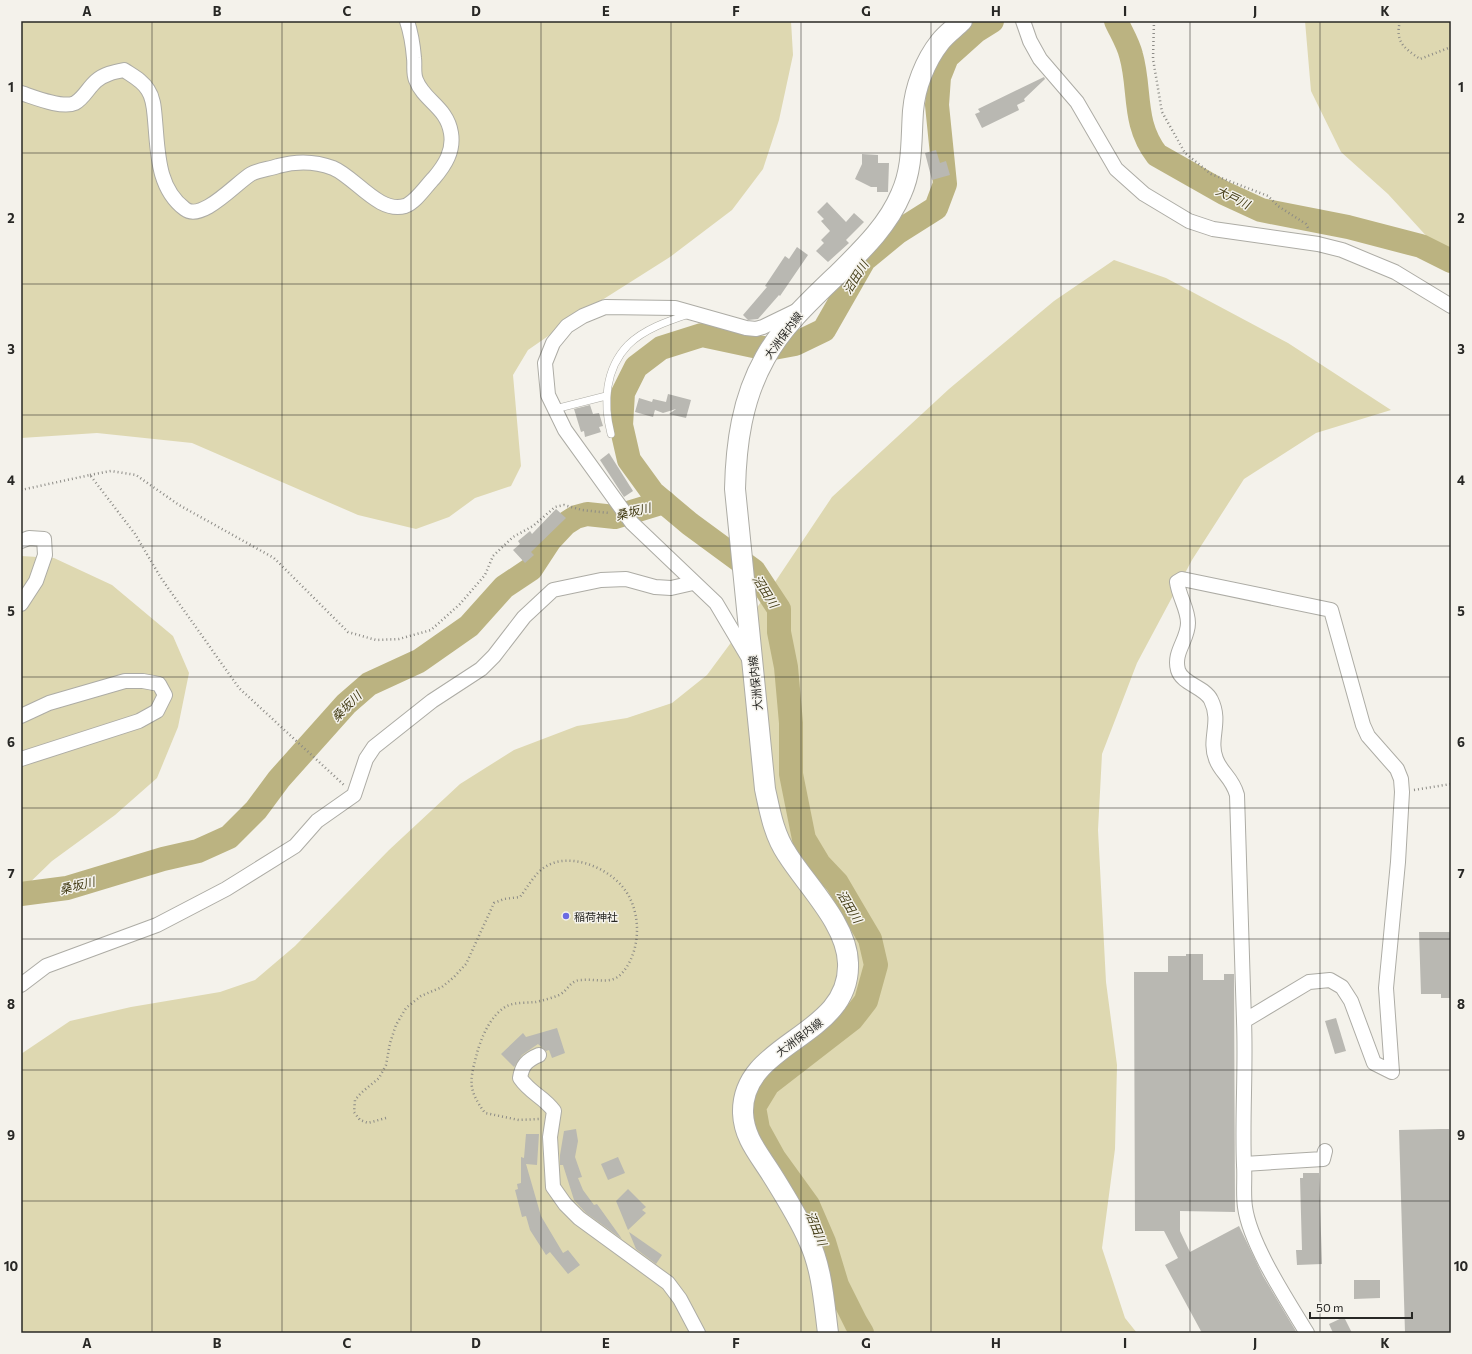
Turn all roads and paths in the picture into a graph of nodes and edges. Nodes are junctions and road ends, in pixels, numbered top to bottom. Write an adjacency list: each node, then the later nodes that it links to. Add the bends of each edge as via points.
1 (407, 21): 7 (street, via 415,59 415,78 422,91 447,118 453,146 436,176 406,206 393,208 380,202 334,168 312,162 290,162 251,174 208,208 196,212 186,210 167,188 161,175 153,102 148,89 138,78 124,70 112,72 96,81 74,104 54,103)
2 (962, 21): 10 (main road, 大洲保内線, via 941,41 926,65 916,91 910,164 898,201 887,220 865,246)
3 (1023, 21): 8 (street, via 1040,59 1077,102 1116,169 1144,194 1189,221 1213,229)
4 (1154, 21): 8 (path, via 1153,59 1162,112 1185,153 1211,174 1268,196 1278,206 1306,224)
5 (1400, 21): 6 (path, via 1397,32 1399,39 1407,51 1420,58)
6 (1451, 47)
7 (21, 93)
8 (1318, 244): 9 (street, via 1342,250 1395,272)
9 (1451, 306)
10 (805, 307): 11 (street, via 756,329); 21 (main road, 大洲保内線, via 765,358 750,392 740,426 735,490)
11 (691, 313): 12 (lane, via 645,332 628,344 610,374); 13 (street, via 675,308 605,307 567,326 553,343 546,362 548,395)
12 (606, 396): 13 (lane); 14 (lane, via 606,414)
13 (555, 409): 17 (street, via 565,430)
14 (611, 434)
15 (90, 475): 16 (path); 17 (path, via 111,471 136,475 179,505 274,558 348,632 376,640 399,639 431,630 460,604 485,576 493,556 501,548 555,507 564,505 582,510 613,513); 26 (path, via 135,534 161,578 239,688)
16 (21, 490)
17 (624, 511): 19 (street, via 632,523)
18 (21, 541): 20 (street, via 29,538 44,539 45,555 36,581)
19 (693, 583): 21 (street, via 716,603); 26 (street, via 671,588 655,587 626,579 600,580 553,590 524,617 481,669 432,701 374,747 366,759)
20 (21, 604)
21 (753, 666): 35 (main road, 大洲保内線, via 765,789 777,836 841,933 847,949 847,980 841,997 822,1020 760,1067 745,1093 743,1112 750,1142 810,1242 820,1273)
22 (21, 716): 23 (street, via 49,703 125,681 159,684 165,695 157,711 138,721)
23 (21, 759)
24 (1451, 784): 25 (path)
25 (1402, 792): 28 (street, via 1386,988 1392,1072 1374,1063 1351,1001 1342,988 1330,980 1309,982); 28 (street, via 1397,769 1368,736 1363,724 1331,610 1206,583 1182,579 1177,582 1188,623 1176,661 1178,672 1210,698 1217,724 1214,736 1216,760 1234,784 1237,795)
26 (354, 795): 27 (street, via 317,821 295,846 226,889 157,924 46,966)
27 (21, 985)
28 (1244, 1021): 33 (street)
29 (539, 1056): 31 (street, via 530,1059 522,1068 520,1078 528,1090 547,1102 554,1111)
30 (386, 1118): 31 (path, via 368,1123 360,1120 354,1112 355,1100 379,1078 386,1065 396,1025 406,1008 421,996 442,987 466,964 494,903 520,897 543,868 557,861 574,860 606,873 622,885 632,902 638,928 634,952 623,972 613,981 580,980 571,983 562,994 507,1006 497,1014 490,1022 478,1049 471,1087 475,1100 485,1113 519,1120)
31 (553, 1119): 34 (street, via 550,1137 553,1187 579,1218 668,1283 680,1299)
32 (1325, 1150): 33 (street, via 1323,1159)
33 (1244, 1164): 36 (street, via 1245,1208 1251,1229)
34 (698, 1333)
35 (828, 1333)
36 (1307, 1333)

